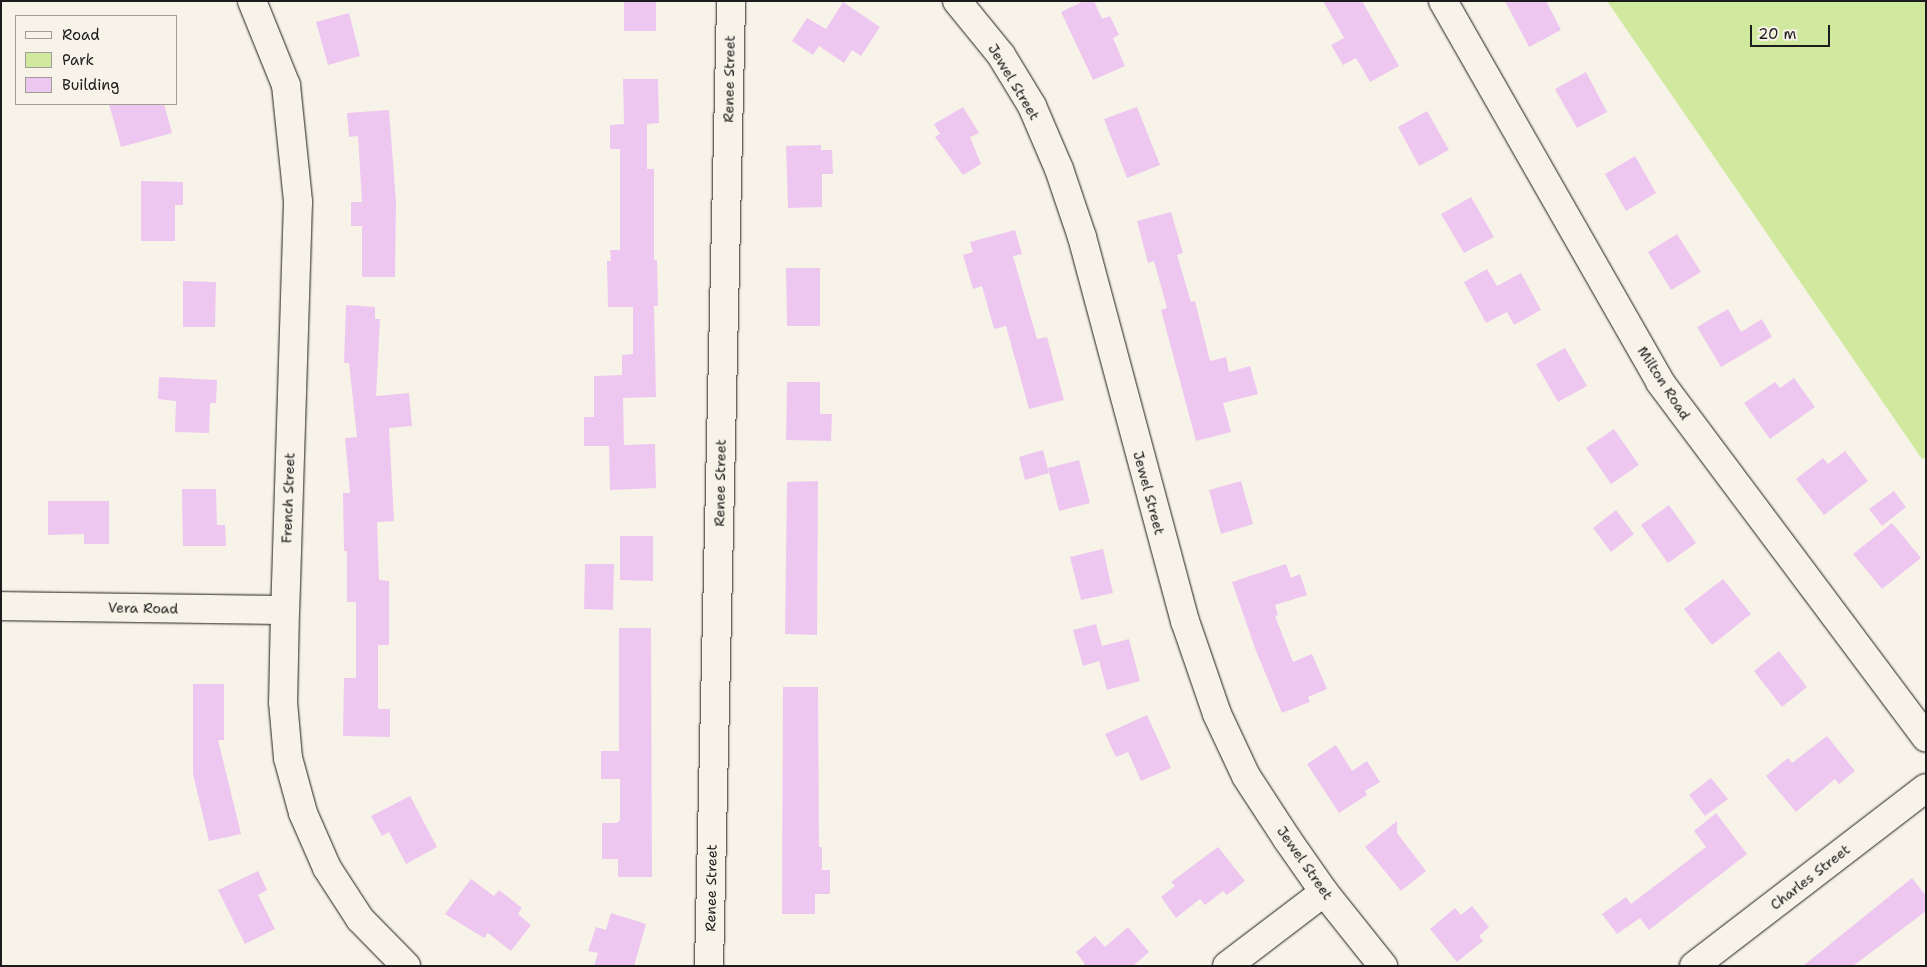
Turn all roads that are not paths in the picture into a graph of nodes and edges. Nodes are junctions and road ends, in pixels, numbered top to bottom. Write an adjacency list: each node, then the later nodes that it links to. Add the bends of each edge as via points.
1 (252, 1): 6 (street, French Street, via 286,85 298,202)
2 (730, 1): 11 (street, Renee Street)
3 (957, 1): 9 (street, Jewel Street, via 1001,55 1032,106 1059,169 1082,237 1185,621 1217,714 1246,776)
4 (1443, 1): 7 (street, Milton Road, via 1660,382)
5 (1, 606): 6 (street, Vera Road)
6 (284, 610): 10 (street, French Street, via 283,702 288,758 303,813 327,868 360,919)
7 (1926, 738)
8 (1926, 788): 14 (street, Charles Street)
9 (1324, 892): 12 (street); 13 (street, Jewel Street)
10 (406, 966)
11 (709, 966)
12 (1227, 966)
13 (1383, 966)
14 (1694, 966)

